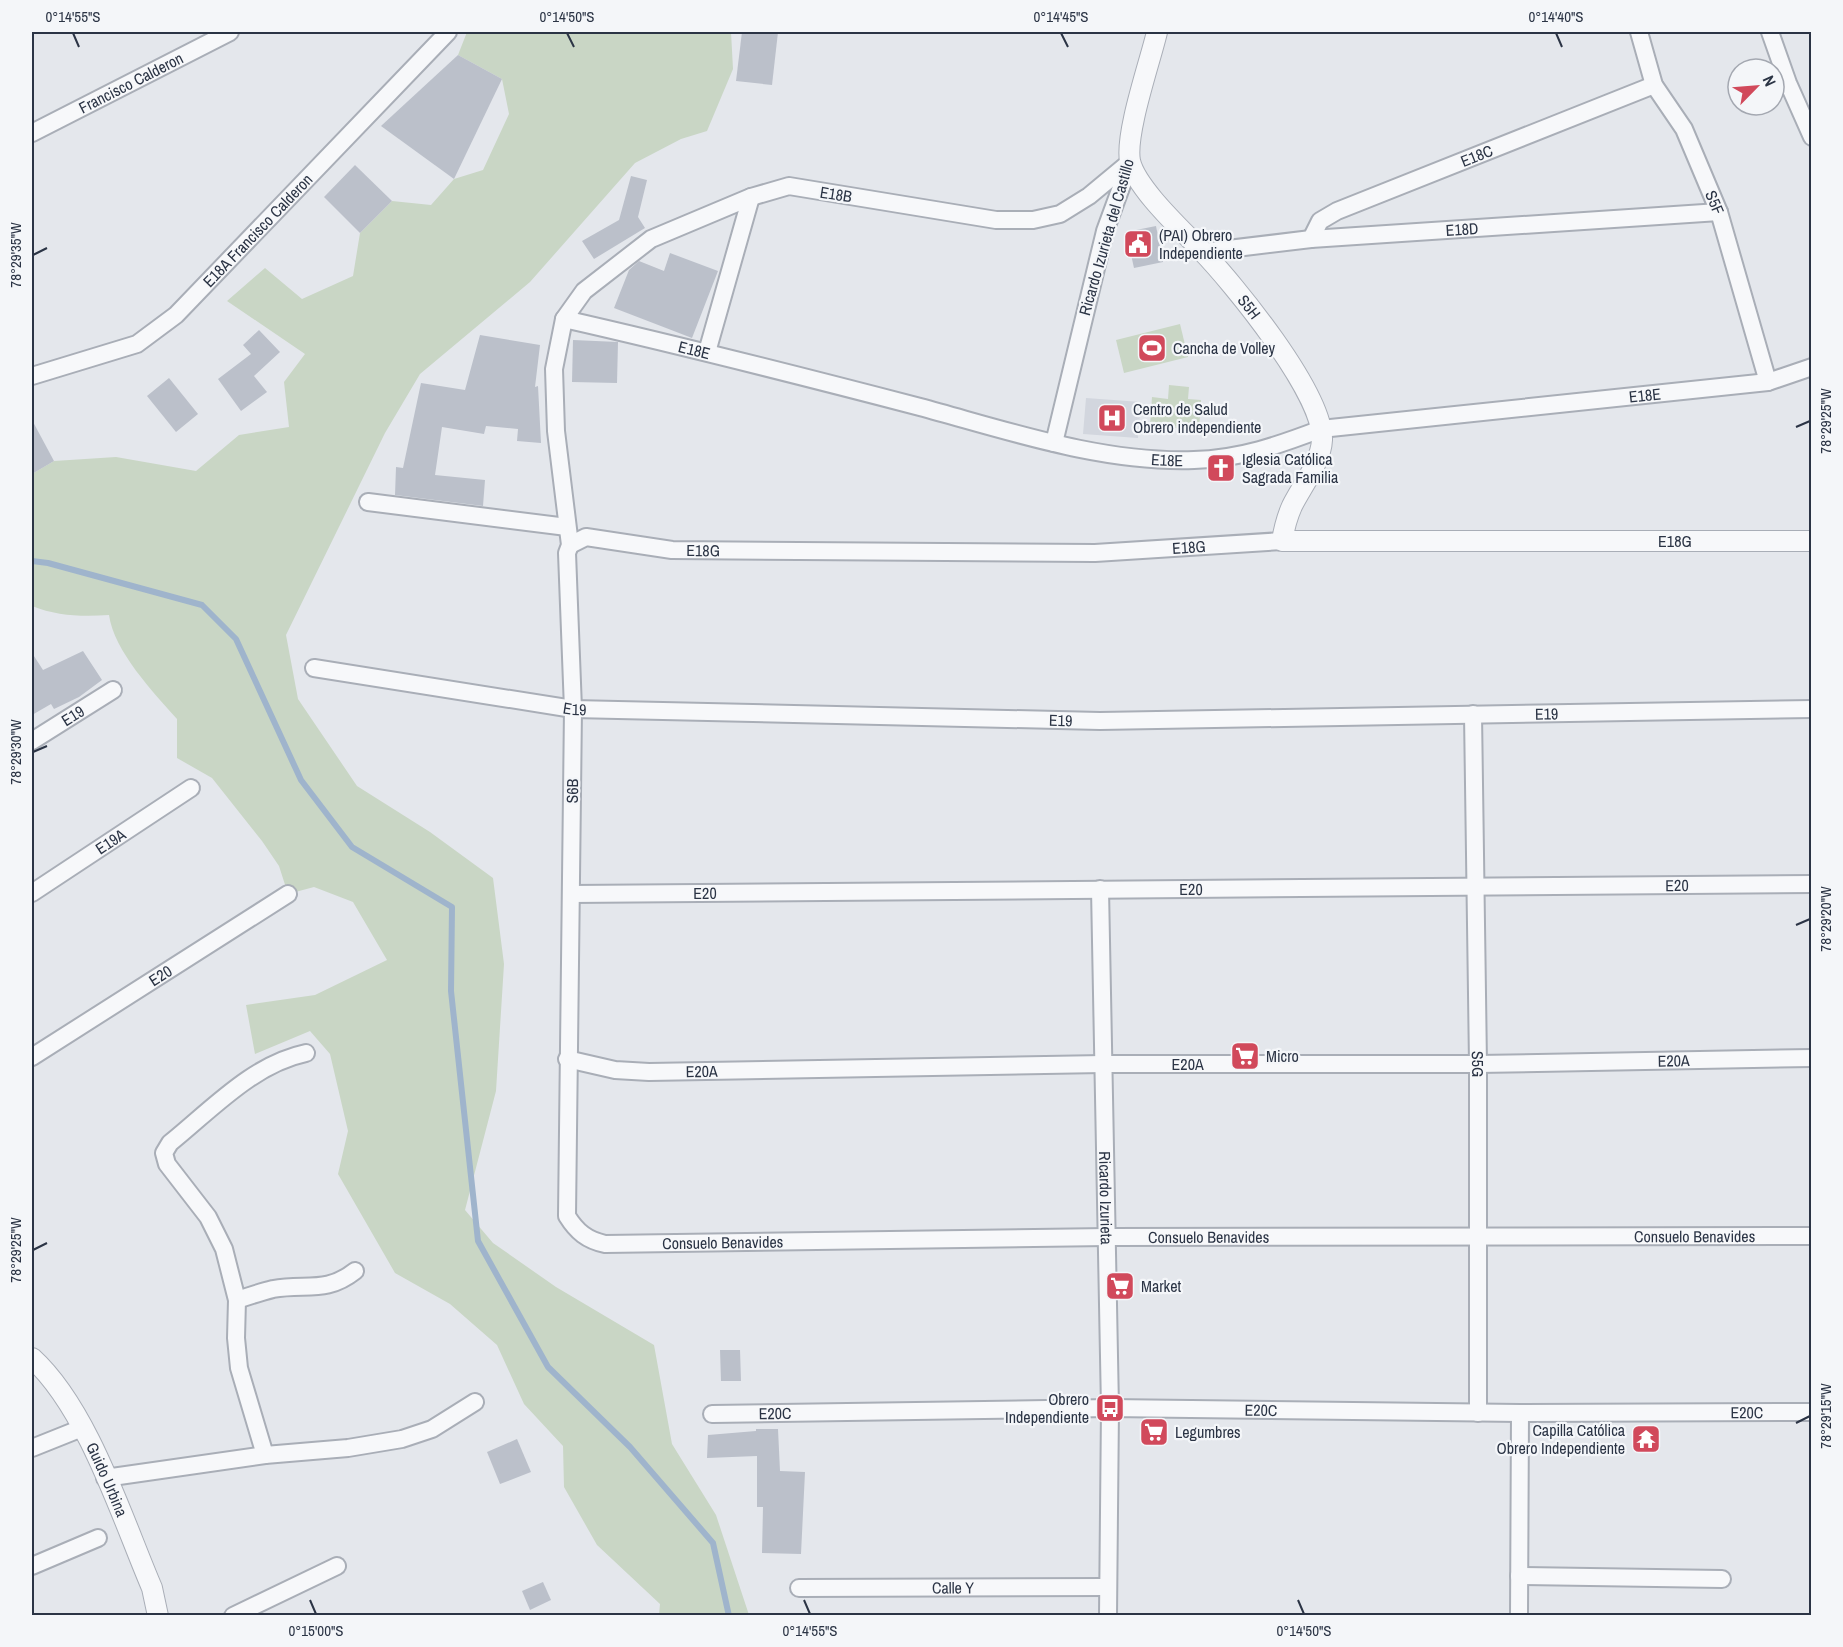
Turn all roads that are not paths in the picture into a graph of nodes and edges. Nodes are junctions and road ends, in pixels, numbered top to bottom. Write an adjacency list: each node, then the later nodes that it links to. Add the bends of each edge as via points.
1 (226, 32): 7 (street, Francisco Calderon)
2 (448, 32): 17 (street, E18A Francisco Calderon, via 176,315 137,344)
3 (1157, 32): 9 (street, Ricardo Izurieta del Castillo, via 1134,124)
4 (1639, 32): 6 (street, S5F)
5 (1770, 32): 8 (street)
6 (1654, 85): 11 (street, S5F, via 1684,129); 12 (street, E18C, via 1336,211 1320,221)
7 (32, 133)
8 (1812, 137)
9 (1130, 162): 10 (street, E18B, via 1060,214 1033,220 996,220 789,186); 13 (street, S5H, via 1162,210); 20 (street, Ricardo Izurieta del Castillo, via 1105,231)
10 (751, 197): 14 (street, E18B, via 651,239 584,291); 15 (street)
11 (1719, 212): 12 (street, E18D); 18 (street, S5F)
12 (1311, 239): 13 (street, E18D)
13 (1203, 252): 19 (street, S5H, via 1270,336 1302,385)
14 (564, 319): 15 (street, E18E); 22 (street, S6B, via 554,369 556,431)
15 (707, 352): 20 (street, E18E)
16 (1812, 367): 18 (street, E18E)
17 (32, 376)
18 (1768, 382): 19 (street, E18E)
19 (1321, 429): 20 (street, E18E, via 1247,454 1195,460 1147,460); 23 (street, S5H, via 1320,452 1291,508)
20 (1054, 443)
21 (368, 502): 22 (street)
22 (567, 527): 25 (street, S6B)
23 (1282, 541): 24 (street, E18G); 25 (street, E18G, via 1095,553 672,550 586,537)
24 (1812, 541)
25 (570, 544): 28 (street, S6B, via 567,554)
26 (314, 668): 28 (street, E19)
27 (113, 690): 31 (street, E19)
28 (573, 709): 30 (street, E19, via 1100,721); 38 (street, S6B)
29 (1812, 709): 30 (street, E19)
30 (1473, 714): 34 (street, S5G)
31 (32, 741)
32 (191, 788): 36 (street, E19A)
33 (1812, 884): 34 (street, E20)
34 (1473, 888): 35 (street, E20); 44 (street, S5G)
35 (1100, 889): 38 (street, E20); 43 (street, Ricardo Izurieta)
36 (32, 893)
37 (288, 894): 40 (street, E20)
38 (571, 894): 42 (street, S6B)
39 (306, 1053): 50 (street, via 258,1072 170,1143 164,1153 167,1164 208,1217 224,1249)
40 (32, 1057)
41 (1812, 1058): 44 (street, E20A)
42 (567, 1059): 43 (street, E20A, via 615,1070 649,1072); 48 (street, S6B, via 567,1216 581,1234)
43 (1103, 1064): 44 (street, E20A); 47 (street, Ricardo Izurieta)
44 (1478, 1064): 45 (street, S5G)
45 (1477, 1236): 46 (street, Consuelo Benavides); 47 (street, Consuelo Benavides); 55 (street, S5G)
46 (1812, 1236)
47 (1107, 1237): 48 (street, Consuelo Benavides); 53 (street, Ricardo Izurieta)
48 (605, 1244)
49 (356, 1271): 50 (street, via 325,1287 273,1289)
50 (237, 1300): 60 (street, via 239,1368)
51 (32, 1358): 58 (street, Guido Urbina)
52 (475, 1402): 60 (street, via 432,1429 402,1439)
53 (1110, 1408): 55 (street, E20C); 57 (street, E20C); 67 (street, Ricardo Izurieta)
54 (1812, 1412): 56 (street, E20C)
55 (1478, 1413): 56 (street, E20C)
56 (1520, 1413): 65 (street)
57 (712, 1414)
58 (82, 1428): 59 (street); 61 (street, Guido Urbina)
59 (32, 1448)
60 (265, 1455): 61 (street)
61 (105, 1478): 69 (street, Guido Urbina, via 152,1588)
62 (98, 1538): 63 (street)
63 (32, 1566)
64 (337, 1566): 70 (street)
65 (1519, 1576): 66 (street); 72 (street)
66 (1722, 1579)
67 (1107, 1587): 68 (street, Calle Y); 71 (street, Ricardo Izurieta)
68 (799, 1588)
69 (158, 1616)
70 (232, 1616)
71 (1108, 1616)
72 (1519, 1616)

